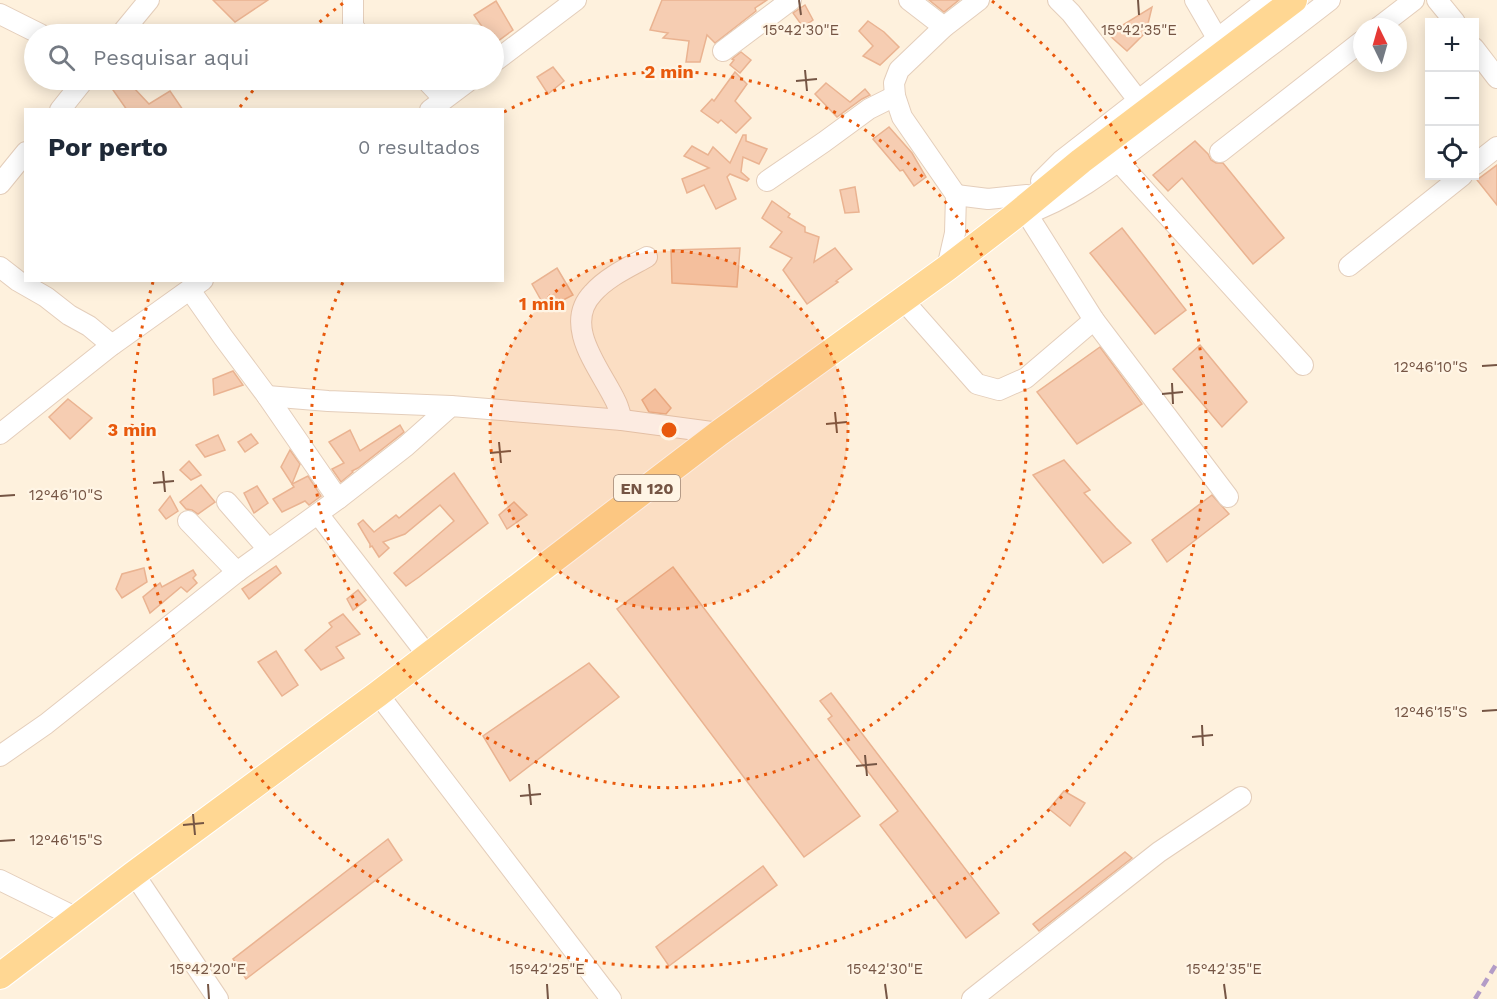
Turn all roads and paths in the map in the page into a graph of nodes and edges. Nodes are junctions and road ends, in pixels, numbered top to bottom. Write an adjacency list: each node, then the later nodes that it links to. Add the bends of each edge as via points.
1 (149, 0): 18 (street)
2 (353, 0): 19 (street)
3 (576, 0): 24 (street)
4 (791, 0): 23 (street)
5 (909, 0): 20 (street)
6 (979, 0): 20 (street)
7 (1058, 0): 31 (street)
8 (1196, 0): 21 (street)
9 (1267, 0): 21 (street)
10 (1294, 0): 43 (main road, EN 120)
11 (1330, 0): 37 (street)
12 (1414, 0): 15 (street)
13 (1437, 0): 16 (street)
14 (6, 11): 17 (street)
15 (1391, 18)
16 (1452, 18)
17 (25, 24)
18 (129, 24)
19 (353, 24)
20 (944, 27): 30 (street, via 899,70)
21 (1217, 38): 31 (street)
22 (1353, 47): 35 (street)
23 (723, 51)
24 (504, 54)
25 (1479, 55): 26 (street)
26 (1497, 78)
27 (76, 90): 33 (street)
28 (431, 90): 32 (street)
29 (456, 90): 32 (street)
30 (895, 96): 40 (street, via 869,109); 42 (street, via 902,117)
31 (1138, 100): 43 (street, via 1061,161)
32 (437, 104)
33 (62, 108)
34 (1497, 147): 38 (street)
35 (1220, 152)
36 (24, 154): 41 (street)
37 (1118, 161): 43 (street, via 1052,203); 52 (street)
38 (1479, 161)
39 (1457, 180): 45 (street)
40 (767, 181)
41 (0, 184)
42 (956, 195): 43 (street); 47 (street)
43 (1022, 209): 47 (main road, EN 120); 50 (street)
44 (646, 257): 55 (street, via 593,293 584,306 581,324 584,341)
45 (1349, 266)
46 (0, 267): 51 (street)
47 (947, 268): 49 (main road, EN 120)
48 (196, 285): 51 (street); 53 (street, via 223,337)
49 (903, 300): 50 (street, via 977,384 999,390 1026,378); 57 (main road, EN 120)
50 (1094, 320): 58 (street)
51 (112, 345): 56 (street)
52 (1303, 365)
53 (267, 396): 54 (street); 59 (street)
54 (451, 406): 55 (street); 59 (street)
55 (622, 420): 57 (street)
56 (4, 426)
57 (719, 433): 65 (main road, EN 120)
58 (1228, 498)
59 (338, 499): 61 (street)
60 (227, 502): 63 (street)
61 (318, 513): 63 (street); 65 (street)
62 (188, 521): 64 (street)
63 (268, 549): 64 (street)
64 (237, 572): 67 (street)
65 (428, 656): 66 (main road, EN 120)
66 (378, 694): 69 (main road, EN 120); 74 (street)
67 (0, 756)
68 (1241, 797): 75 (street, via 1159,852)
69 (134, 874): 71 (main road, EN 120); 73 (street)
70 (0, 880): 71 (street)
71 (77, 918): 72 (main road, EN 120)
72 (0, 976)
73 (218, 999)
74 (611, 999)
75 (972, 999)

